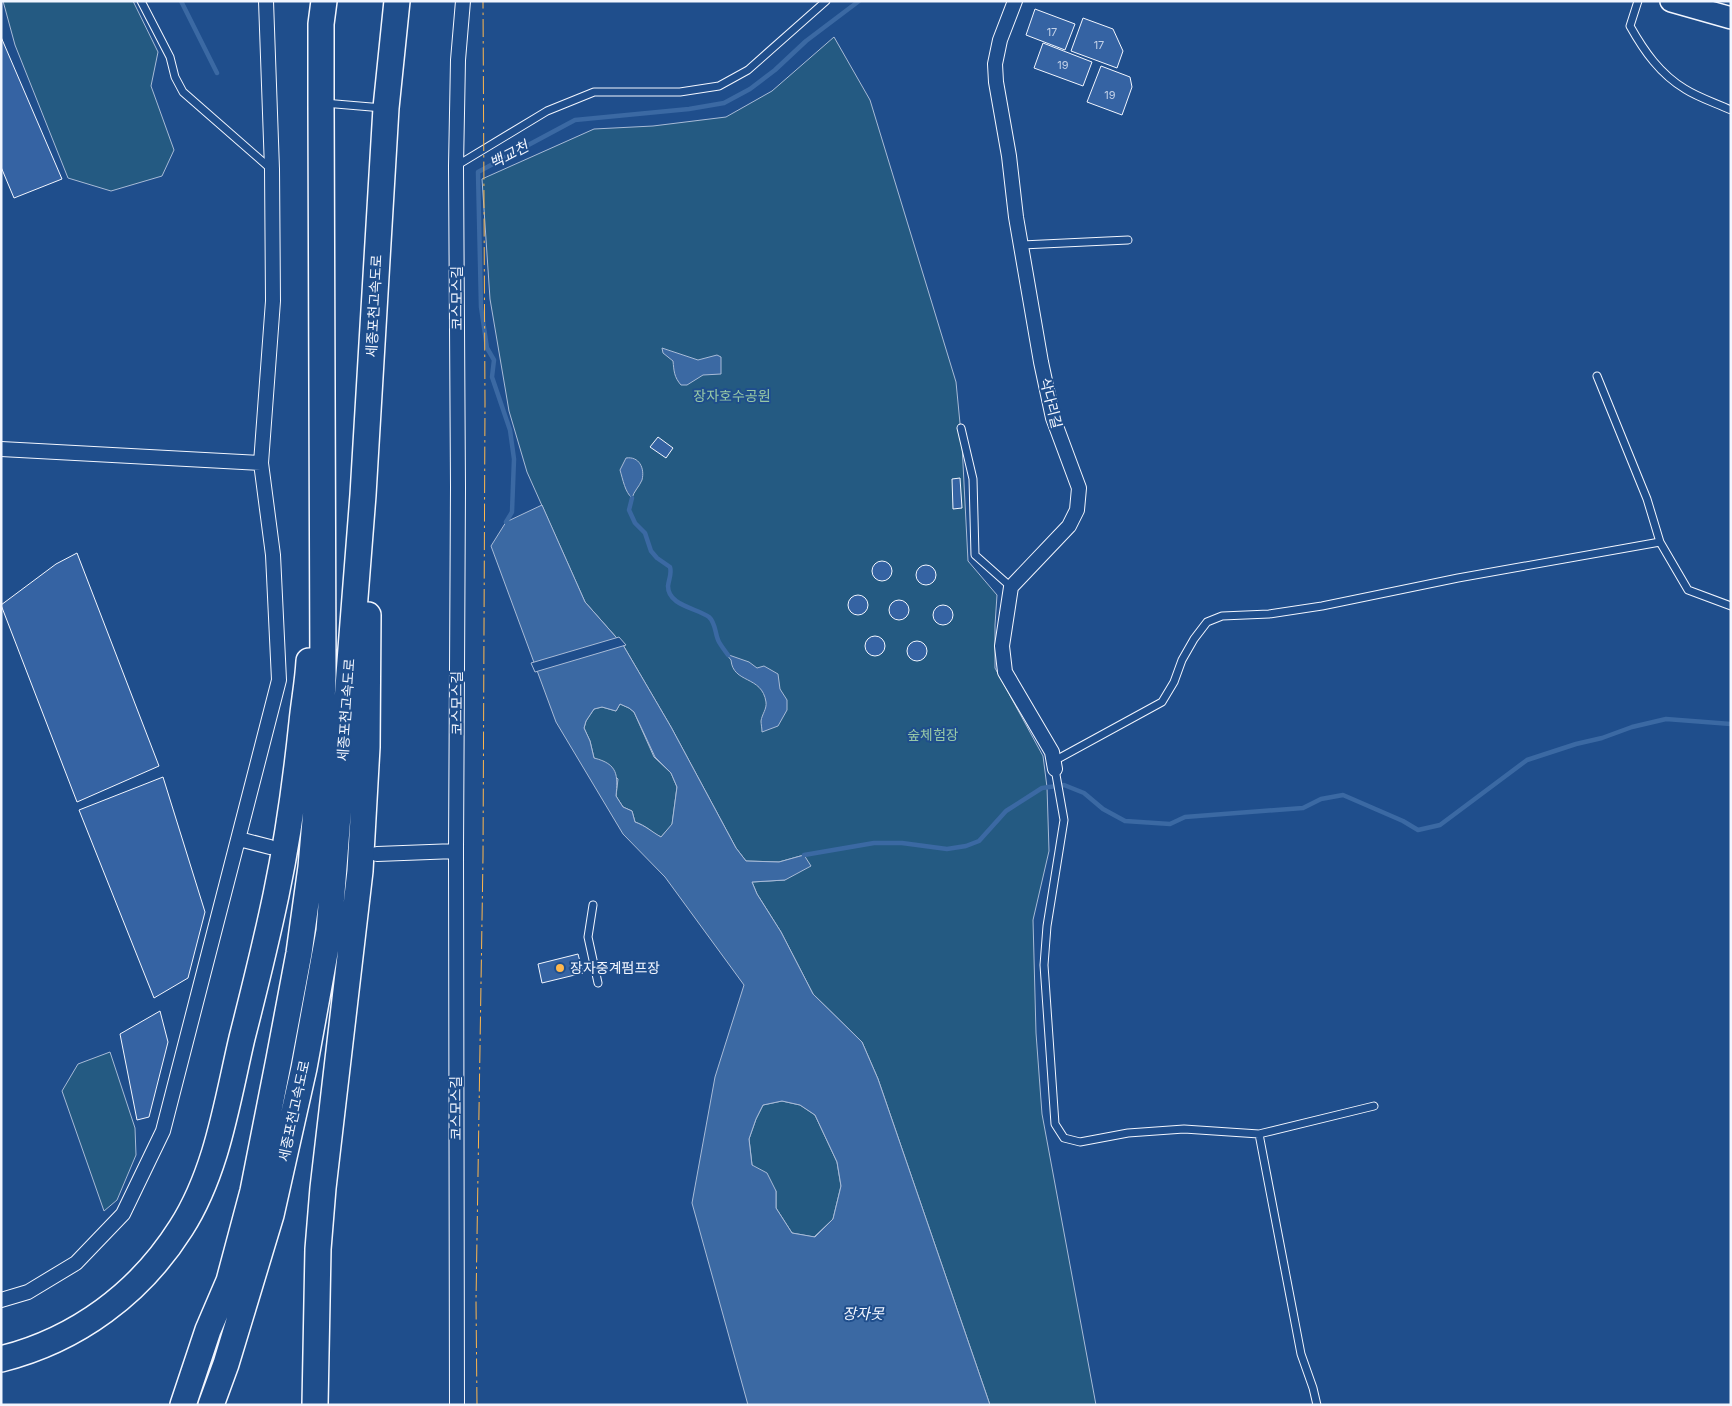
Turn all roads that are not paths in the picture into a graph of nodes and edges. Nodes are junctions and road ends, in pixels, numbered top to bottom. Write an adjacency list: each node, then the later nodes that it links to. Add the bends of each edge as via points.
1 (141, 1): 15 (lane, via 170,57 183,92)
2 (266, 1): 15 (street)
3 (324, 1): 11 (highway, 세종포천고속도로)
4 (397, 1): 12 (highway, 세종포천고속도로)
5 (463, 1): 14 (street, 코스모스길)
6 (826, 1): 14 (lane, via 748,70 719,86 680,92 594,92 547,111)
7 (1015, 1): 17 (street, 삭다리길, via 995,64)
8 (1638, 1): 13 (lane, via 1630,26 1658,68 1685,89)
9 (1671, 1): 10 (main road)
10 (1731, 18)
11 (321, 103): 12 (lane); 22 (highway, 세종포천고속도로)
12 (386, 108): 23 (highway, 세종포천고속도로)
13 (1731, 110)
14 (456, 166): 30 (street, 코스모스길)
15 (272, 169): 21 (street, via 273,301)
16 (1128, 240): 17 (lane)
17 (1022, 245): 25 (street, 삭다리길, via 1040,362 1053,418 1079,488 1078,510 1069,526)
18 (1597, 376): 24 (lane, via 1647,499)
19 (961, 428): 25 (lane, via 973,479 975,555)
20 (1, 449): 21 (street)
21 (261, 463): 28 (street, via 274,555 279,680)
22 (323, 489): 37 (highway, 세종포천고속도로, via 323,676 311,867 299,953 253,1192 229,1281); 38 (highway, via 316,538 298,765 286,840 234,1074 206,1179 197,1201 166,1250 126,1293 70,1333)
23 (362, 495): 41 (highway, 세종포천고속도로, via 329,931 304,1068 271,1215); 42 (highway, via 369,619 367,747 360,871 318,1249)
24 (1660, 542): 26 (lane, via 1688,590); 27 (lane, via 1322,606 1269,614 1222,616 1207,622 1194,639 1162,702)
25 (1011, 587): 27 (street, via 1002,646 1005,672 1052,752)
26 (1731, 606)
27 (1054, 765): 35 (lane, via 1064,820 1044,965 1056,1124 1064,1138 1080,1142 1128,1133 1184,1129)
28 (240, 839): 29 (street); 36 (street, via 163,1131 123,1214 76,1263 28,1292)
29 (270, 847)
30 (456, 851): 31 (street); 43 (street, 코스모스길)
31 (376, 854)
32 (593, 905): 33 (lane, via 588,937)
33 (598, 983)
34 (1374, 1106): 35 (lane)
35 (1260, 1134): 44 (lane, via 1301,1354)
36 (1, 1300)
37 (208, 1330): 39 (highway); 40 (highway, 세종포천고속도로)
38 (1, 1359)
39 (175, 1405)
40 (183, 1405)
41 (213, 1405)
42 (316, 1405)
43 (457, 1405)
44 (1317, 1405)

